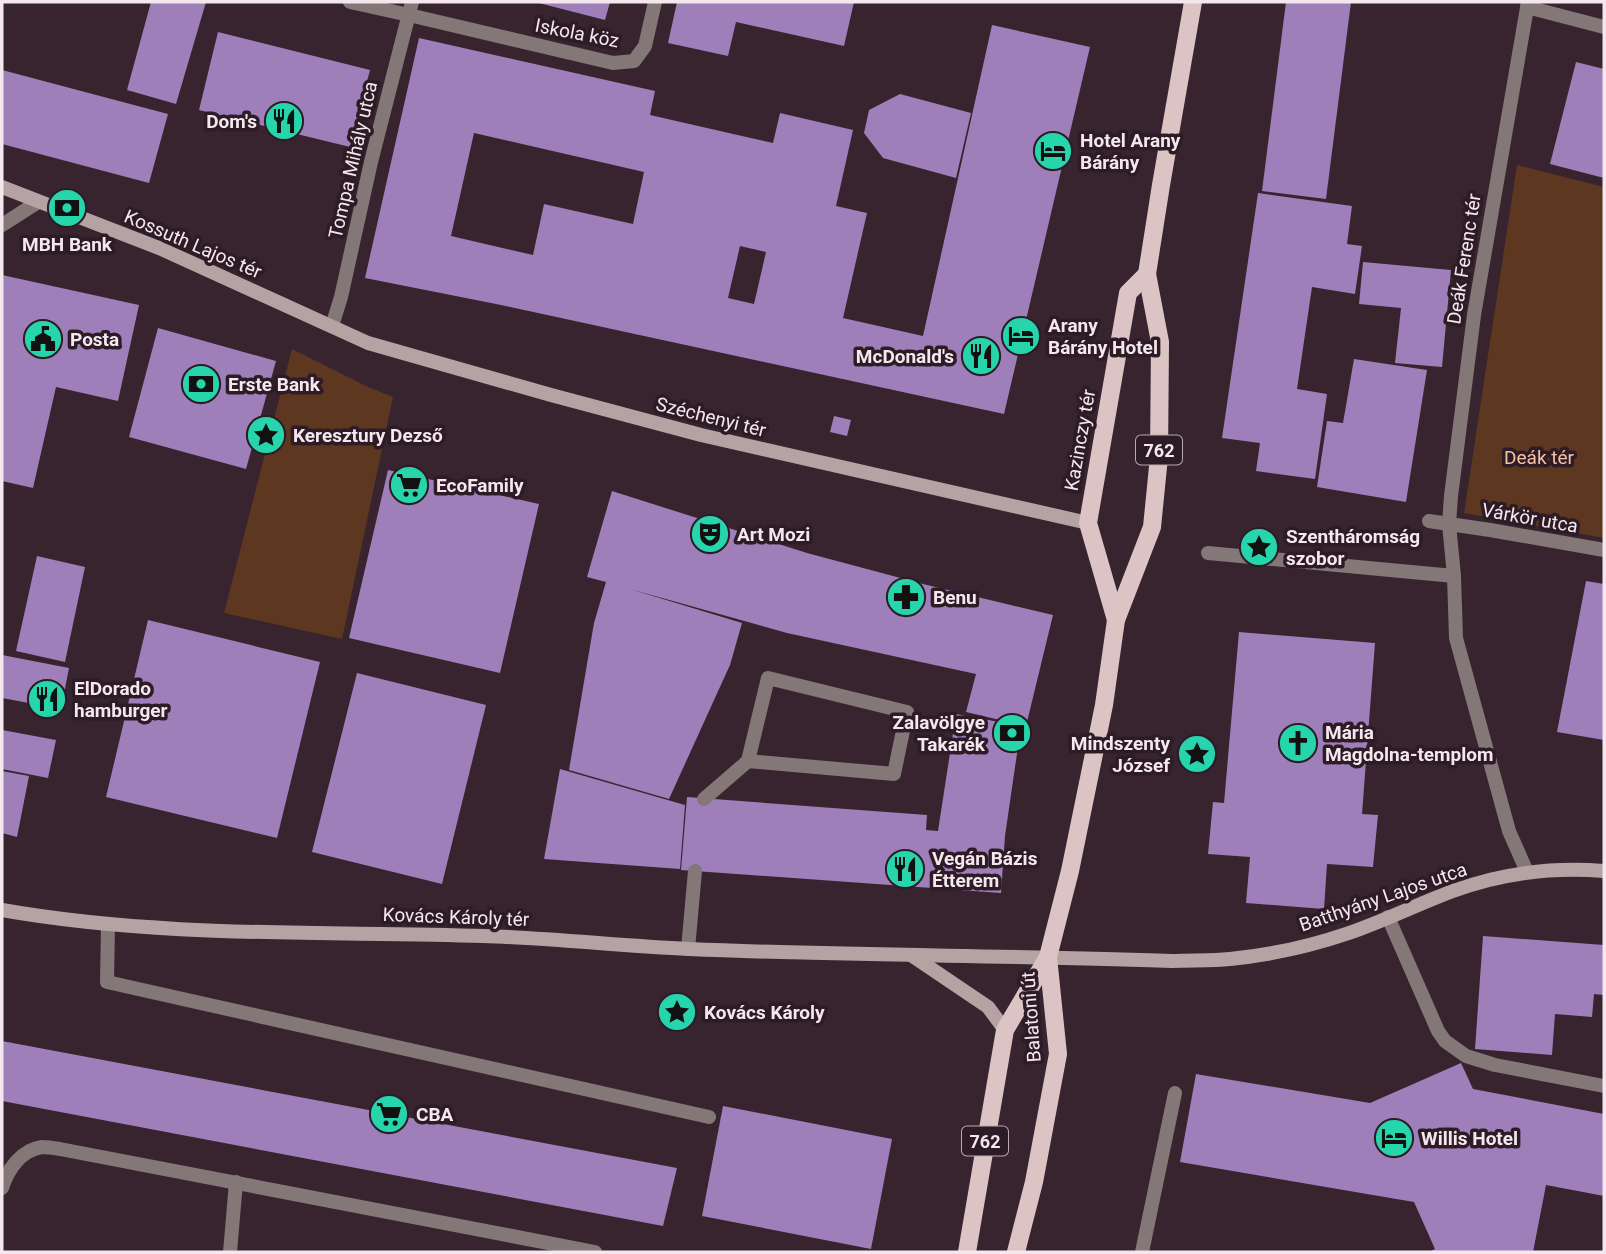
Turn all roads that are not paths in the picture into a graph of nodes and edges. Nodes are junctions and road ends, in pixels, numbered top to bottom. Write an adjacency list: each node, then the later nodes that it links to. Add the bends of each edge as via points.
1 (350, 2): 5 (street, Iskola köz)
2 (655, 2): 5 (street, Iskola köz, via 645,46 634,61 613,63)
3 (1193, 2): 10 (main road, Kazinczy tér / 762)
4 (1527, 5): 6 (street); 14 (street, Deák Ferenc tér, via 1474,315)
5 (410, 9): 11 (street, Tompa Mihály utca)
6 (1604, 27)
7 (2, 187): 8 (street, Kossuth Lajos tér)
8 (38, 202): 9 (street); 11 (street, Kossuth Lajos tér, via 159,248)
9 (2, 225)
10 (1147, 274): 13 (main road, Kazinczy tér / 762, via 1128,293); 18 (main road, Kazinczy tér / 762, via 1160,342 1159,457 1152,527)
11 (332, 326): 13 (street, Széchenyi tér, via 368,343 701,435)
12 (1429, 521): 14 (street)
13 (1088, 523): 18 (main road, Kazinczy tér)
14 (1449, 524): 15 (street, Várkör utca); 17 (street, Deák Ferenc tér)
15 (1604, 550)
16 (1208, 553): 17 (street)
17 (1454, 576): 23 (street, Deák Ferenc tér, via 1456,638 1509,831)
18 (1116, 620): 29 (main road, Kazinczy tér / 762, via 1104,705)
19 (748, 761): 19 (street, via 768,678 906,717 894,774); 20 (street)
20 (704, 799)
21 (695, 871): 27 (street)
22 (1604, 871): 23 (street, Batthyány Lajos utca)
23 (1527, 872): 25 (street, Batthyány Lajos utca, via 1454,891)
24 (2, 910): 26 (street, Kovács Károly tér)
25 (1388, 917): 29 (street, Batthyány Lajos utca, via 1306,945 1230,959); 31 (street, via 1438,1031 1453,1048 1495,1065)
26 (108, 925): 27 (street, Kovács Károly tér, via 485,936); 33 (street, via 107,982)
27 (688, 949): 28 (street, Kovács Károly tér)
28 (910, 954): 29 (street, Kovács Károly tér); 30 (street, via 988,1007)
29 (1048, 957): 30 (main road, Balatoni út / 762); 40 (main road, Balatoni út / 762, via 1058,1054)
30 (1005, 1030): 39 (main road, Balatoni út / 762)
31 (1604, 1086)
32 (1175, 1093): 41 (street)
33 (709, 1117)
34 (236, 1182): 35 (street, via 42,1147 23,1154); 36 (street); 37 (street)
35 (2, 1188)
36 (564, 1250): 38 (street)
37 (230, 1252)
38 (595, 1252)
39 (967, 1252)
40 (1016, 1252)
41 (1142, 1252)

